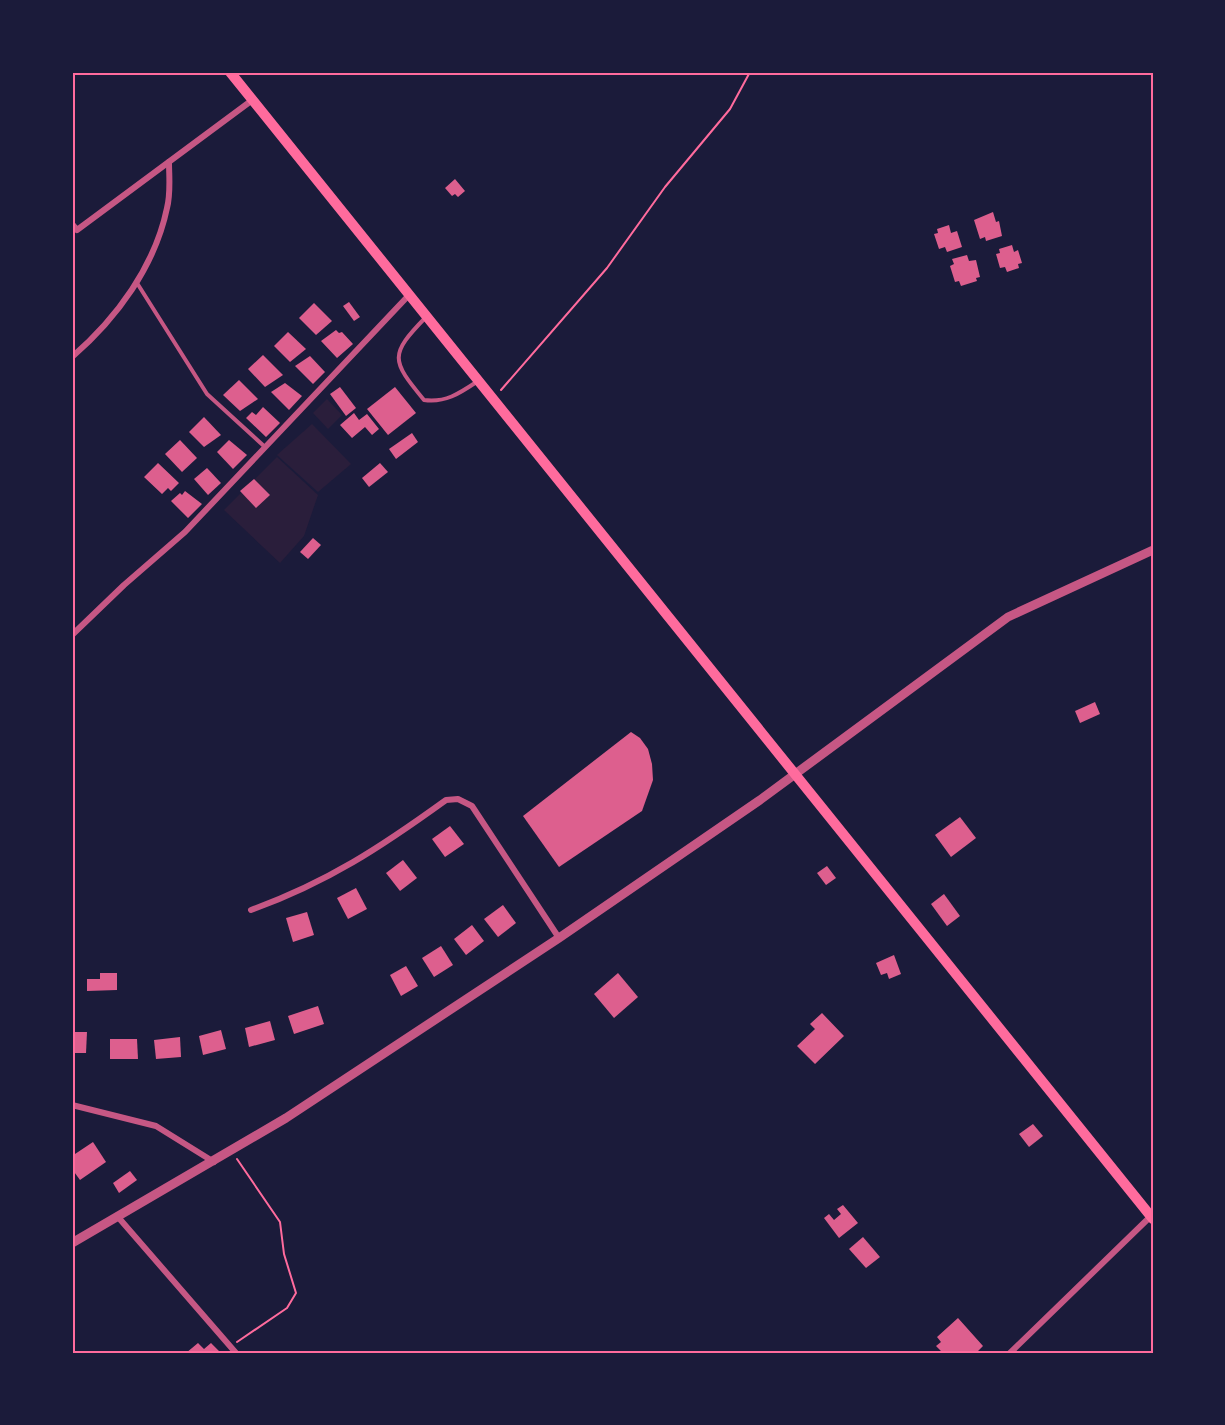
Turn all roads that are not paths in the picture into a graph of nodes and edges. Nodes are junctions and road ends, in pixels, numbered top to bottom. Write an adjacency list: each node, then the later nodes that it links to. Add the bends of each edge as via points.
1 (230, 72): 2 (main road)
2 (251, 101): 3 (street); 6 (main road)
3 (169, 162): 4 (street, via 77,230); 5 (street, via 168,207 150,260)
4 (72, 224)
5 (137, 283): 8 (street); 10 (lane, via 207,394)
6 (409, 295): 7 (main road); 10 (street)
7 (427, 317): 9 (main road); 9 (lane, via 405,339 399,359 402,373 424,400 453,397)
8 (72, 357)
9 (478, 381): 13 (main road)
10 (265, 447): 12 (street, via 185,532)
11 (1153, 550): 13 (street, via 1008,617)
12 (72, 635)
13 (796, 774): 15 (street); 19 (main road)
14 (251, 910): 15 (street, via 336,874 452,799 472,806)
15 (560, 938): 17 (street)
16 (72, 1105): 17 (street, via 156,1126)
17 (214, 1162): 18 (street)
18 (118, 1217): 20 (street); 21 (street)
19 (1152, 1217): 22 (street)
20 (72, 1243)
21 (233, 1351)
22 (1010, 1353)

